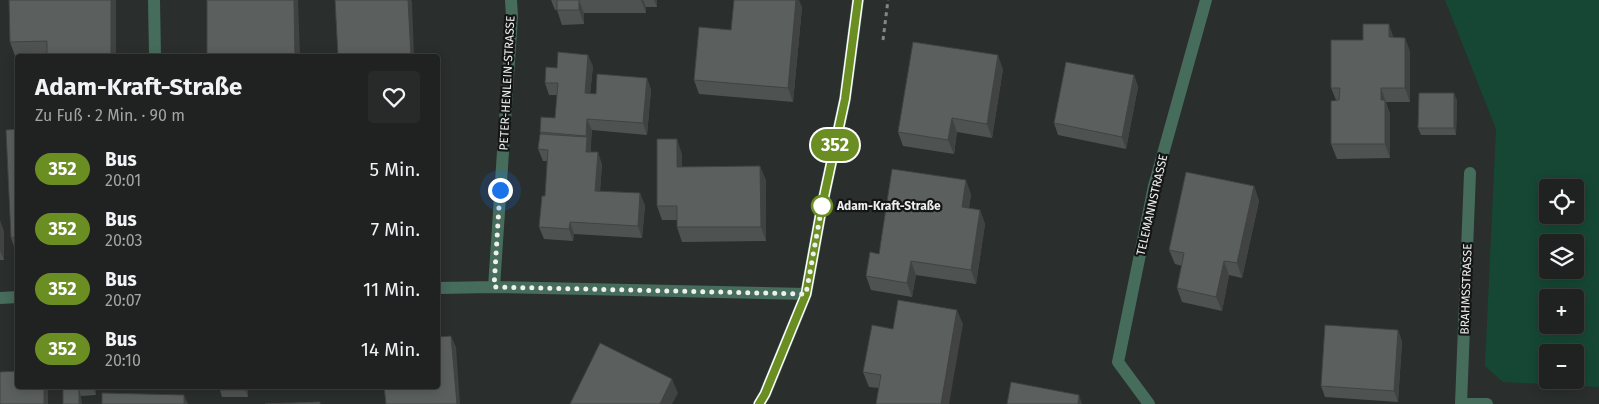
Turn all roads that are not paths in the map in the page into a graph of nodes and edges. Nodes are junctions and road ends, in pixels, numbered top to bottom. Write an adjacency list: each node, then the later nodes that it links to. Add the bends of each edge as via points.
1 (154, 0): 5 (street)
2 (511, 0): 7 (street, PETER-HENLEIN-STRASSE)
3 (858, 0): 9 (street, via 845,99)
4 (1206, 0): 13 (street, TELEMANNSTRASSE, via 1154,186 1118,362)
5 (155, 54)
6 (1470, 173): 14 (street, BRAHMSSTRASSE)
7 (494, 287): 8 (street); 9 (street)
8 (440, 288)
9 (806, 294): 12 (street)
10 (15, 297): 11 (street)
11 (0, 298)
12 (760, 404)
13 (1149, 404)
14 (1461, 404): 15 (street)
15 (1487, 404)

